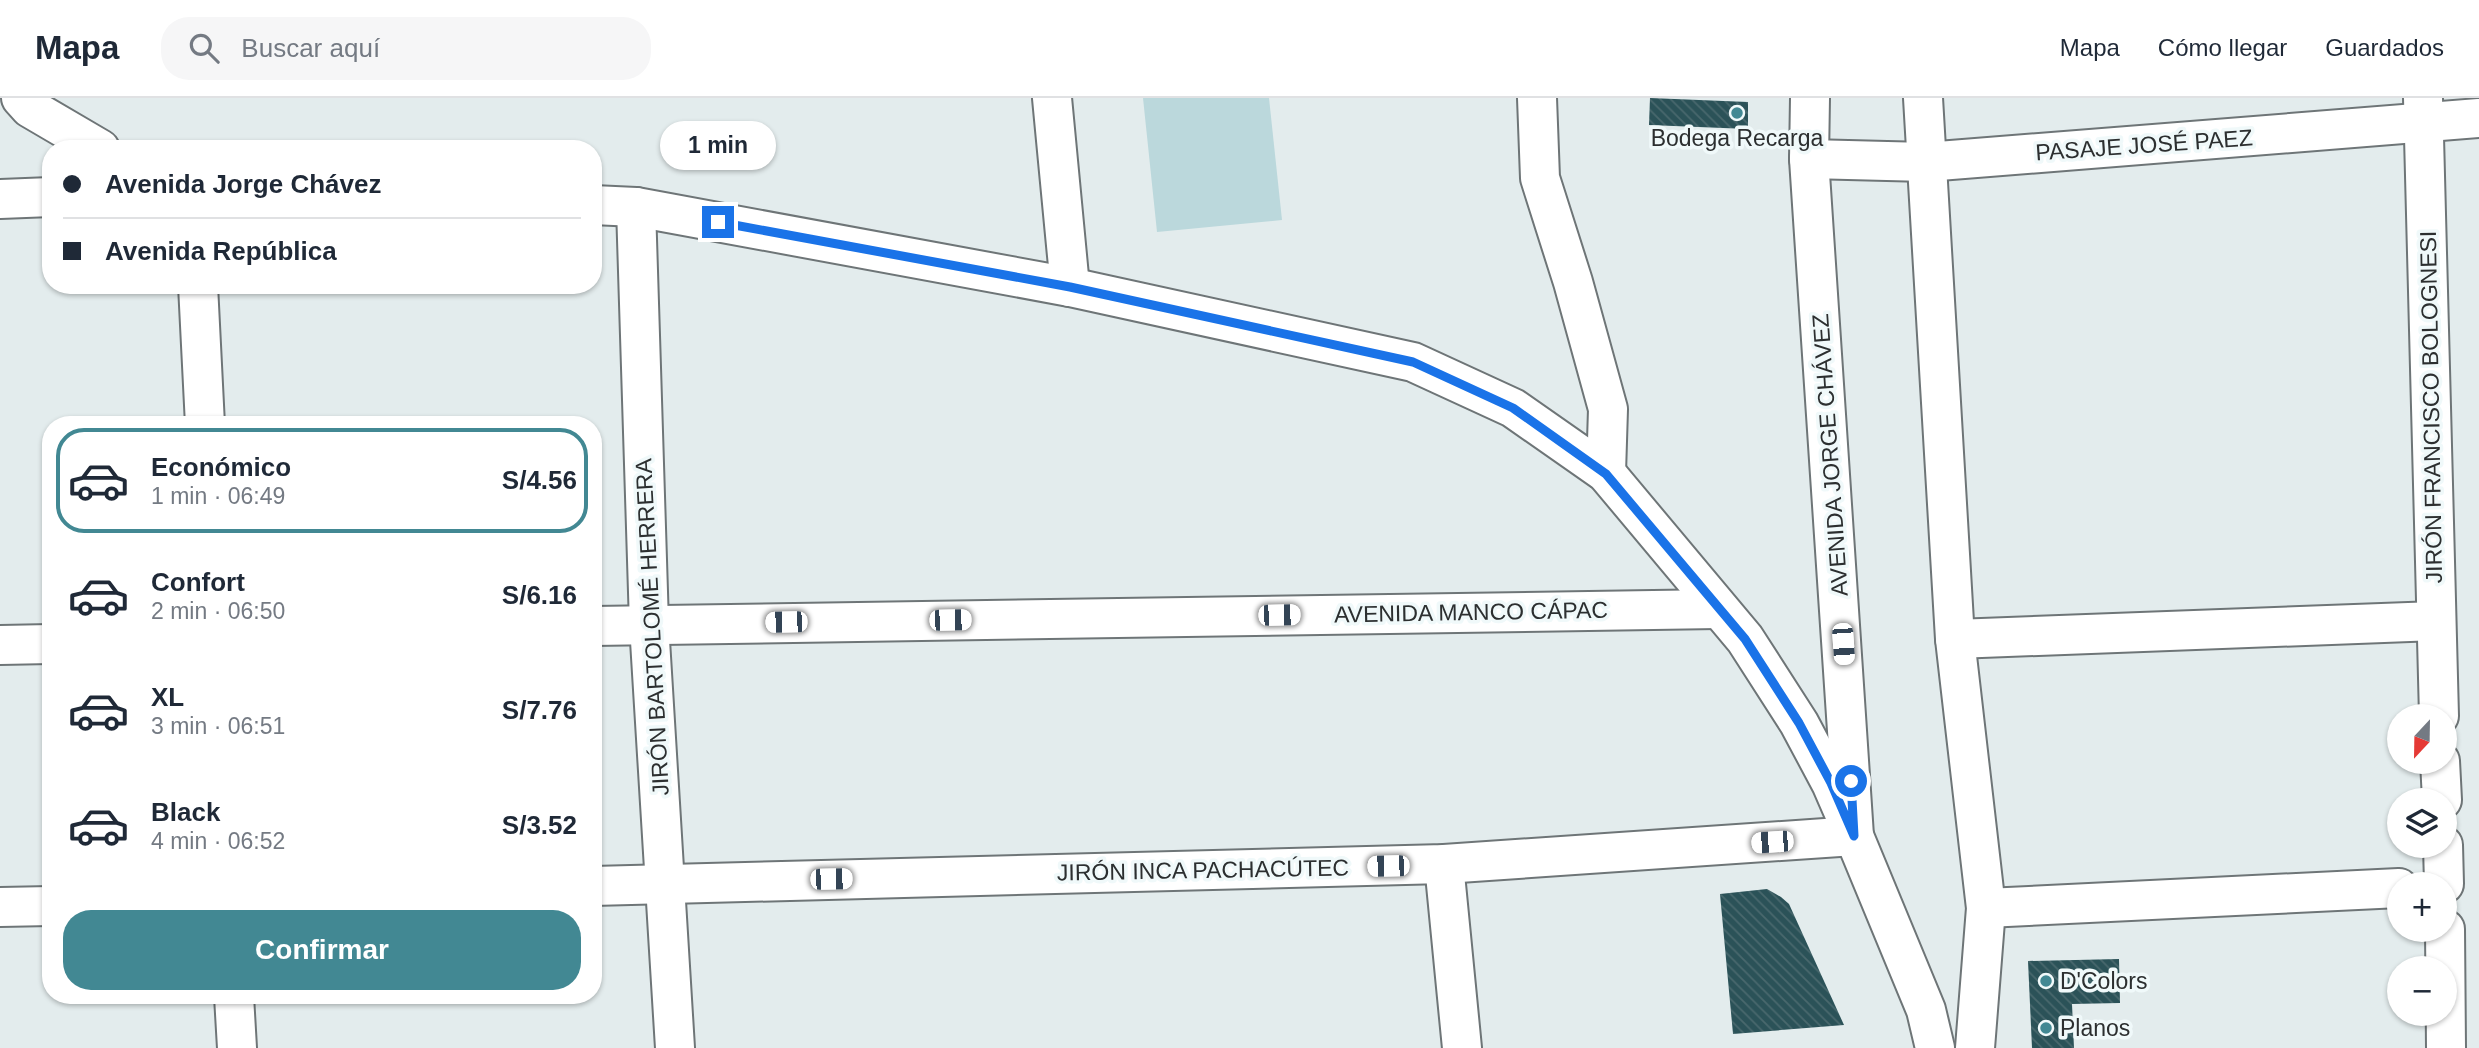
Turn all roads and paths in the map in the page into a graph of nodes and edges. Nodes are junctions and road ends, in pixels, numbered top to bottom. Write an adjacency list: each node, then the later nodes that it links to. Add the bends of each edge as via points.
1 (21, 98): 8 (street)
2 (1052, 98): 15 (street)
3 (1537, 98): 18 (street, via 1539,178 1608,409)
4 (1810, 98): 9 (street, AVENIDA JORGE CHÁVEZ)
5 (1923, 98): 10 (street)
6 (2423, 111): 7 (street, PASAJE JOSÉ PAEZ); 10 (street, PASAJE JOSÉ PAEZ); 20 (street, JIRÓN FRANCISCO BOLOGNESI)
7 (2479, 118)
8 (85, 140)
9 (1809, 159): 10 (street, PASAJE JOSÉ PAEZ); 27 (street, AVENIDA JORGE CHÁVEZ)
10 (1926, 162): 23 (street)
11 (42, 197): 12 (street)
12 (0, 199)
13 (602, 205): 14 (street)
14 (636, 207): 15 (street); 21 (street, JIRÓN BARTOLOMÉ HERRERA)
15 (1070, 287): 18 (street, via 1413,362 1513,408)
16 (198, 294): 17 (street)
17 (205, 416)
18 (1606, 474): 19 (street)
19 (1718, 609): 21 (street, AVENIDA MANCO CÁPAC); 27 (street, via 1745,639 1799,723)
20 (2436, 621): 23 (street); 26 (street, JIRÓN FRANCISCO BOLOGNESI)
21 (649, 624): 22 (street, AVENIDA MANCO CÁPAC); 29 (street, JIRÓN BARTOLOMÉ HERRERA)
22 (602, 626)
23 (1955, 639): 34 (street)
24 (42, 643): 25 (street)
25 (0, 645)
26 (2439, 704)
27 (1854, 836): 28 (street, JIRÓN INCA PACHACÚTEC); 40 (street, AVENIDA JORGE CHÁVEZ, via 1926,1010)
28 (1444, 864): 29 (street, JIRÓN INCA PACHACÚTEC); 39 (street)
29 (664, 883): 30 (street, JIRÓN INCA PACHACÚTEC); 38 (street, JIRÓN BARTOLOMÉ HERRERA)
30 (602, 886)
31 (2387, 889): 34 (street)
32 (42, 906): 33 (street)
33 (0, 907)
34 (1986, 908): 41 (street)
35 (2445, 942): 42 (street)
36 (234, 1004): 37 (street)
37 (236, 1048)
38 (675, 1048)
39 (1462, 1048)
40 (1935, 1048)
41 (1975, 1048)
42 (2446, 1048)

